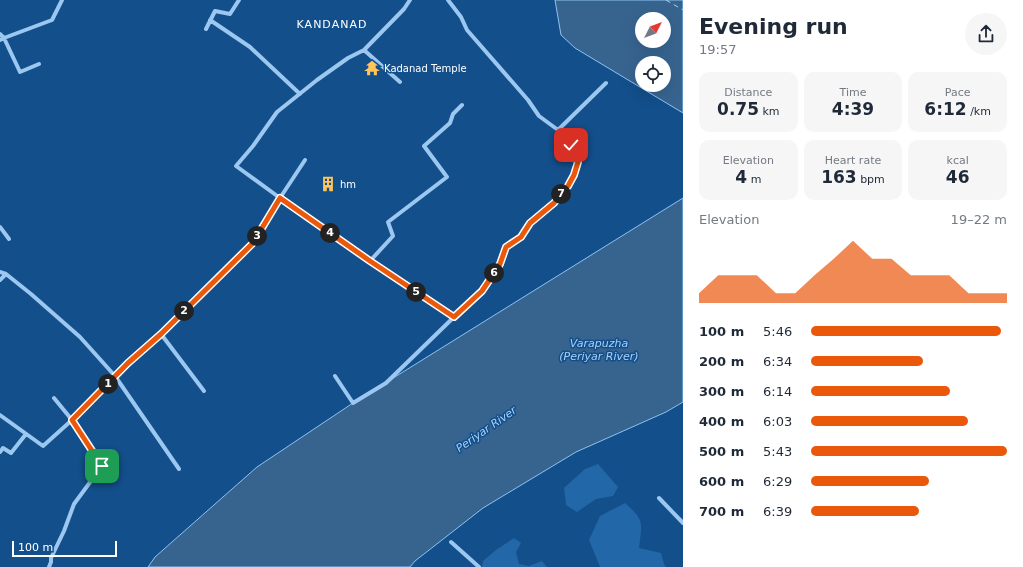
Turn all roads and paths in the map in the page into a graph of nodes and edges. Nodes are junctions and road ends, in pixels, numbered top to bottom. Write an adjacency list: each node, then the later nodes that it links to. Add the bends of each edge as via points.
1 (62, 0): 8 (street, via 52,20)
2 (239, 0): 5 (street, via 230,14 215,11)
3 (410, 0): 9 (street)
4 (448, 0): 15 (street, via 467,30 539,116)
5 (210, 20): 6 (street); 13 (street, via 250,46)
6 (206, 29)
7 (0, 34): 8 (street)
8 (2, 39): 10 (street, via 20,72)
9 (364, 50): 11 (street); 13 (street, via 348,58)
10 (39, 64)
11 (400, 82)
12 (606, 83): 15 (street)
13 (300, 94): 17 (street, via 277,112 236,166)
14 (462, 105): 20 (street, via 453,114 450,124 424,146 447,177 388,222 393,236)
15 (558, 130): 24 (street, via 571,145 578,162 568,186 554,203 530,223 521,237 506,247 500,264 482,291)
16 (305, 160): 17 (street)
17 (280, 198): 20 (street); 25 (street, via 253,243)
18 (0, 227): 19 (street)
19 (9, 239)
20 (370, 261): 24 (street)
21 (0, 272): 22 (street)
22 (6, 274): 23 (street); 26 (street, via 80,337)
23 (0, 280)
24 (454, 317): 27 (street, via 386,383 354,404)
25 (161, 334): 26 (street); 28 (street)
26 (115, 376): 31 (street); 34 (street)
27 (335, 376)
28 (204, 391)
29 (54, 398): 31 (street)
30 (0, 415): 32 (street)
31 (72, 420): 32 (street, via 43,446); 38 (street, via 102,466 74,504)
32 (26, 434): 33 (street, via 11,453 3,448)
33 (0, 452)
34 (179, 469)
35 (659, 498): 36 (street)
36 (683, 523)
37 (451, 542): 39 (street)
38 (49, 567)
39 (479, 567)

